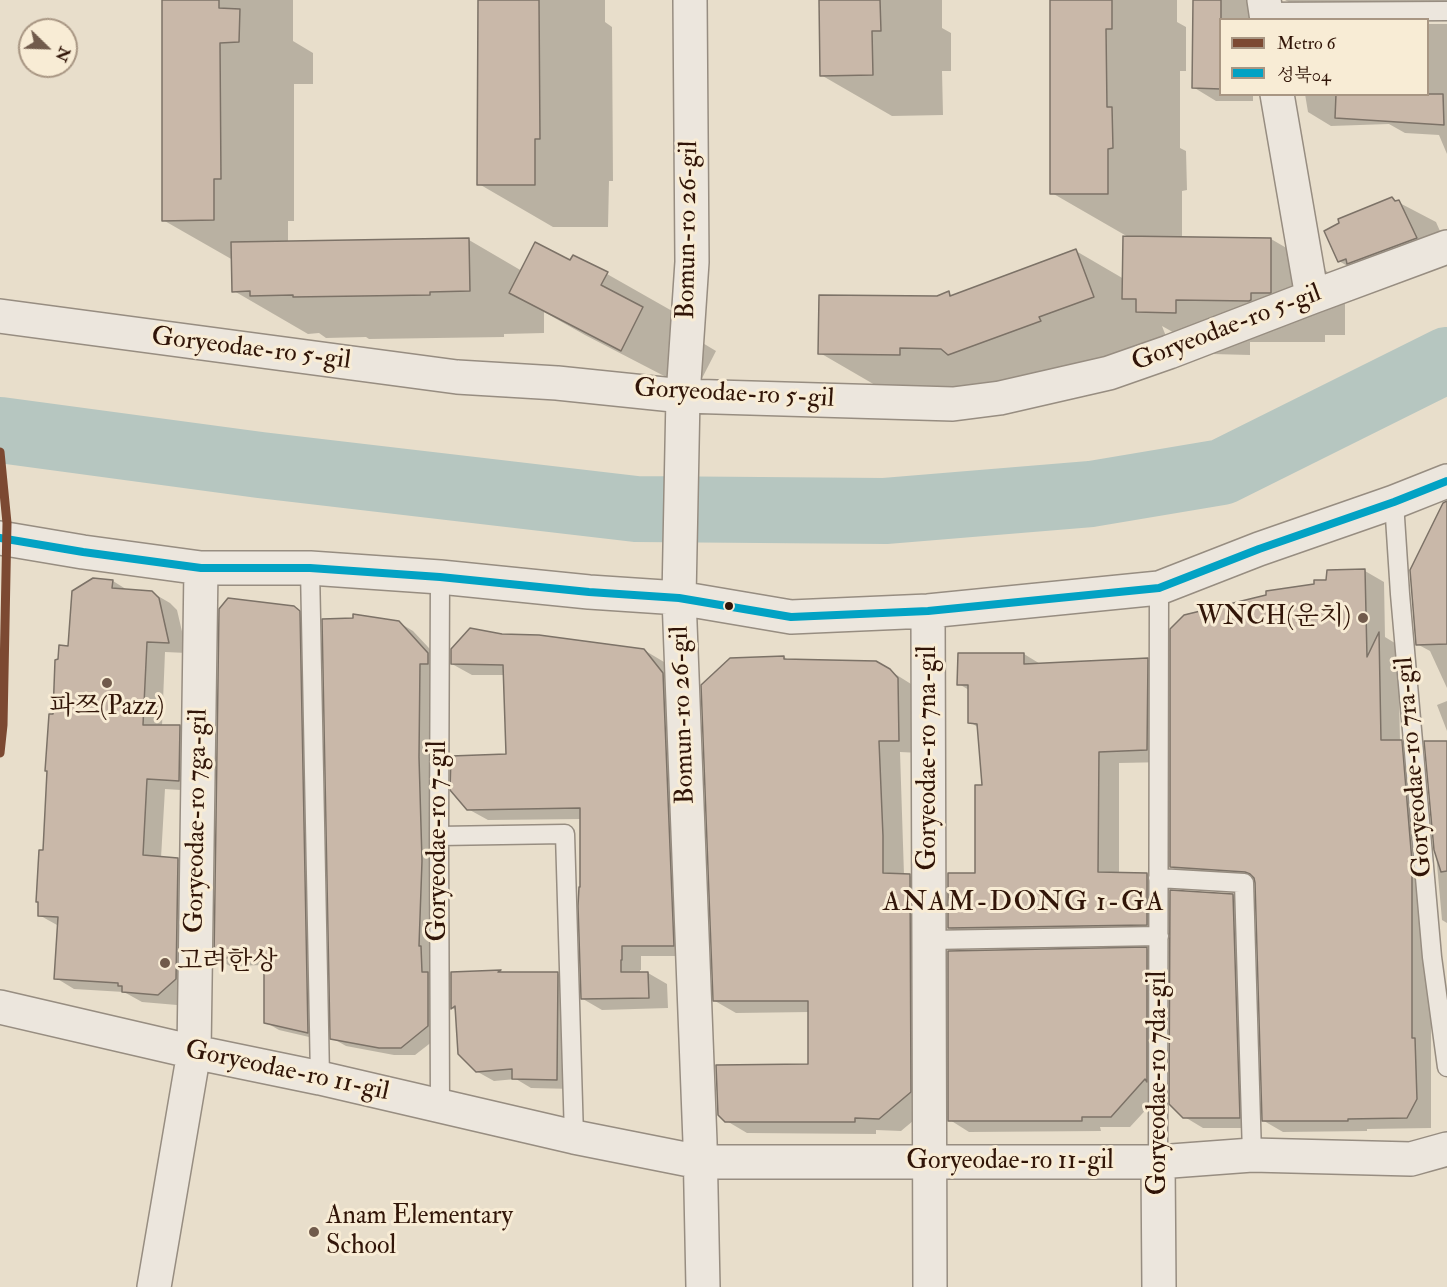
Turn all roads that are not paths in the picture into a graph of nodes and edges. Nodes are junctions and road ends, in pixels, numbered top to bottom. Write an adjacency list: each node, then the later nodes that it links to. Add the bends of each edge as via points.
1 (690, 0): 8 (street, Bomun-ro 26-gil, via 692,262)
2 (1447, 10): 3 (lane)
3 (1266, 11)
4 (1277, 96): 6 (street)
5 (1447, 247): 6 (street, Goryeodae-ro 5-gil)
6 (1312, 297): 8 (street, Goryeodae-ro 5-gil, via 1109,373 1000,398 952,404)
7 (0, 316): 8 (street, Goryeodae-ro 5-gil, via 457,377)
8 (683, 396): 16 (street, Bomun-ro 26-gil)
9 (1447, 482): 10 (street)
10 (1394, 502): 15 (street); 22 (lane, Goryeodae-ro 7ra-gil, via 1400,594)
11 (0, 538): 12 (street)
12 (201, 568): 13 (street); 24 (street, Goryeodae-ro 7ga-gil)
13 (310, 568): 14 (street); 26 (lane)
14 (440, 577): 16 (street); 18 (lane, Goryeodae-ro 7-gil)
15 (1158, 588): 17 (street); 19 (lane, Goryeodae-ro 7da-gil)
16 (679, 598): 17 (street, via 790,617); 32 (street, Bomun-ro 26-gil)
17 (928, 611): 21 (street, Goryeodae-ro 7na-gil)
18 (439, 836): 27 (lane, Goryeodae-ro 7-gil); 28 (lane, via 565,834)
19 (1158, 878): 20 (lane, Goryeodae-ro 7da-gil); 30 (lane, via 1244,882)
20 (1159, 936): 21 (lane); 33 (lane, Goryeodae-ro 7da-gil)
21 (929, 940): 31 (street, Goryeodae-ro 7na-gil)
22 (1440, 954): 25 (lane, Goryeodae-ro 7ra-gil)
23 (0, 1007): 24 (street, Goryeodae-ro 11-gil)
24 (194, 1052): 26 (street, Goryeodae-ro 11-gil); 34 (street, Goryeodae-ro 7ga-gil)
25 (1447, 1067)
26 (320, 1077): 27 (street, Goryeodae-ro 11-gil)
27 (440, 1106): 28 (street, Goryeodae-ro 11-gil)
28 (574, 1137): 32 (street, Goryeodae-ro 11-gil)
29 (1447, 1149): 30 (street, Goryeodae-ro 11-gil, via 1410,1159)
30 (1252, 1155): 33 (street, Goryeodae-ro 11-gil)
31 (930, 1161): 32 (street, Goryeodae-ro 11-gil); 33 (street, Goryeodae-ro 11-gil); 36 (street, Goryeodae-ro 7na-gil)
32 (700, 1162): 35 (street, Bomun-ro 26-gil)
33 (1158, 1162): 37 (street, Goryeodae-ro 7da-gil)
34 (154, 1287)
35 (703, 1287)
36 (930, 1287)
37 (1159, 1287)

